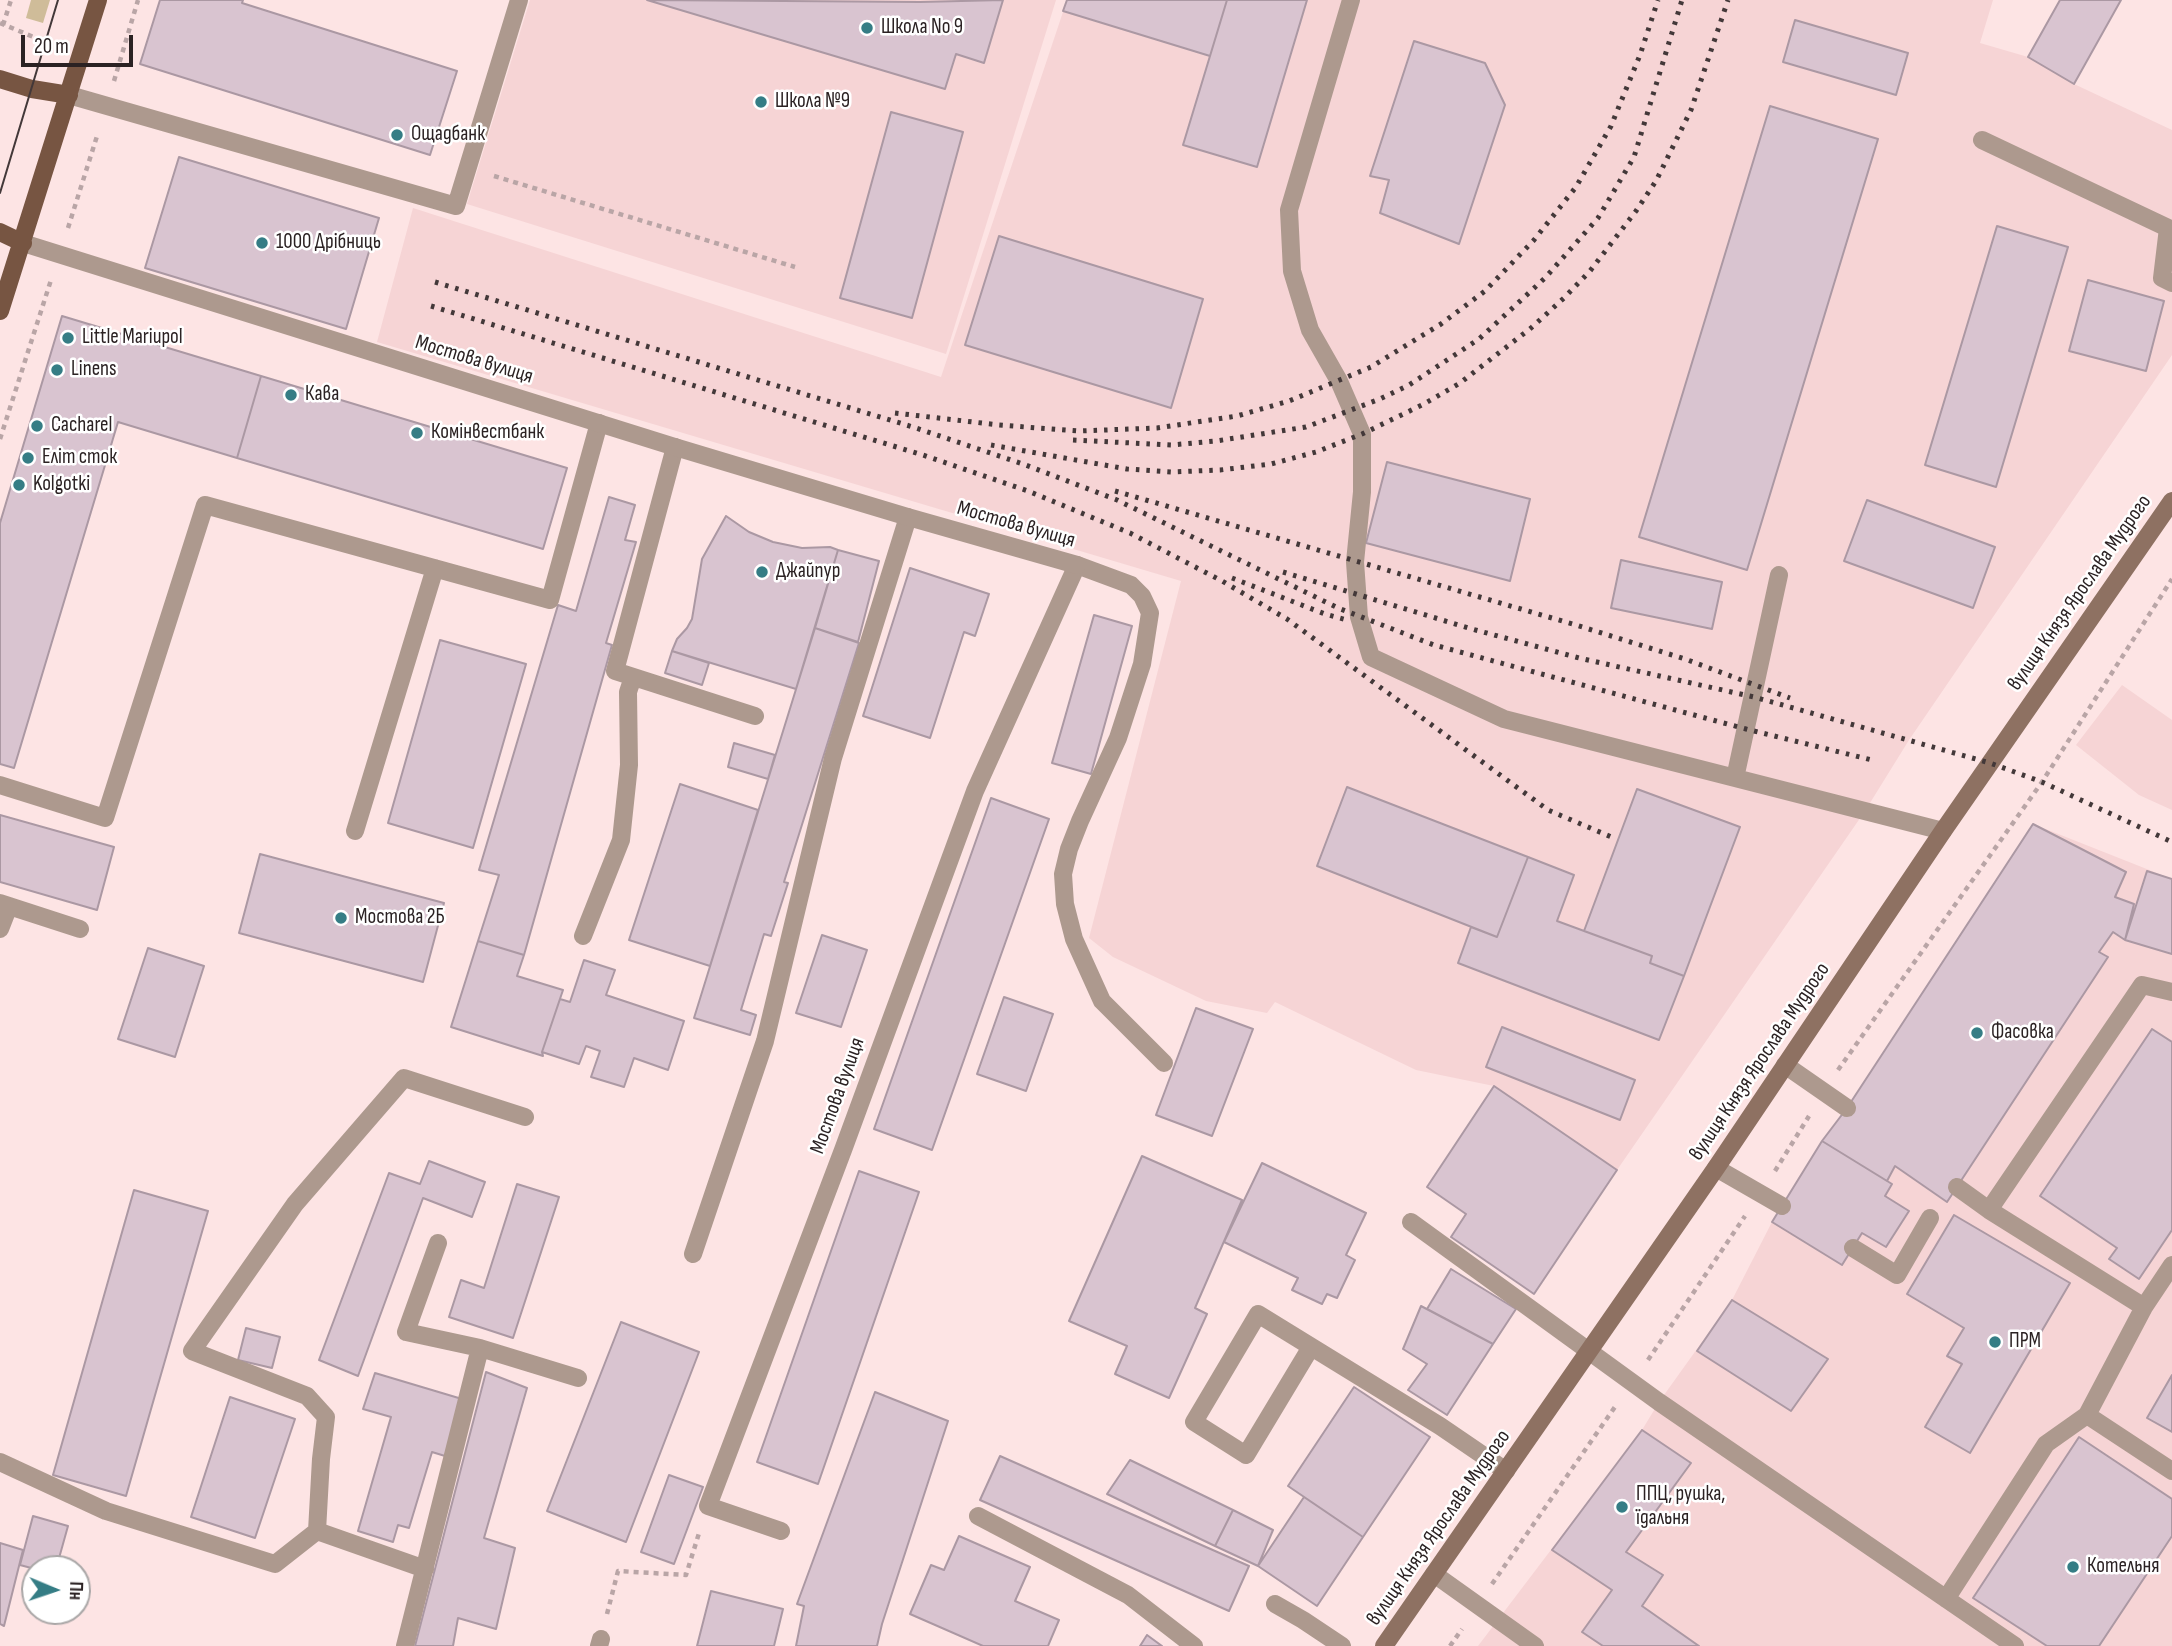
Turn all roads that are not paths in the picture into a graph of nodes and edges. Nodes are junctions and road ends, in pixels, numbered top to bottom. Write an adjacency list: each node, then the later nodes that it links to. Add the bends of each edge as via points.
1 (98, 0): 5 (main road)
2 (519, 0): 5 (street, via 456,206)
3 (1351, 0): 20 (street, via 1289,210 1292,271 1310,330 1362,434 1357,595 1371,657 1504,719)
4 (0, 79): 5 (main road)
5 (69, 95): 8 (main road)
6 (1982, 140): 9 (street, via 2168,228 2162,278)
7 (0, 232): 8 (main road)
8 (23, 243): 10 (main road); 11 (street, Мостова вулиця)
9 (2172, 283)
10 (0, 311)
11 (599, 423): 12 (street, Мостова вулиця); 16 (street, via 550,600)
12 (675, 447): 14 (street, Мостова вулиця); 18 (street, via 615,671)
13 (2171, 505): 23 (main road, вулиця Князя Ярослава Мудрого)
14 (908, 517): 15 (street, Мостова вулиця); 41 (street, via 833,758 765,1041)
15 (1077, 565): 29 (street, via 1131,585 1150,612 1142,664 1118,738 1069,849 1063,874 1065,904 1074,939 1102,1001); 54 (street, Мостова вулиця, via 975,791 708,1506)
16 (435, 568): 21 (street, via 205,505 105,818); 22 (street)
17 (1779, 575): 20 (street)
18 (633, 677): 19 (street); 27 (street, via 628,692 629,765 621,840)
19 (755, 716)
20 (1735, 778): 23 (street)
21 (0, 785)
22 (355, 831)
23 (1943, 831): 30 (main road, вулиця Князя Ярослава Мудрого)
24 (4, 905): 25 (street); 26 (street)
25 (0, 929)
26 (80, 929)
27 (583, 936)
28 (2172, 992): 36 (street, via 2142,985)
29 (1164, 1063)
30 (1785, 1065): 31 (street); 33 (main road, вулиця Князя Ярослава Мудрого)
31 (1847, 1108)
32 (525, 1117): 53 (street, via 404,1078 295,1204 192,1351 307,1396 326,1417)
33 (1716, 1168): 35 (street); 46 (main road, вулиця Князя Ярослава Мудрого)
34 (1957, 1187): 36 (street)
35 (1782, 1206)
36 (1989, 1210): 43 (street)
37 (1930, 1219): 40 (street, via 1897,1275)
38 (1412, 1223): 46 (street)
39 (438, 1243): 45 (street, via 406,1332)
40 (1853, 1248)
41 (693, 1254)
42 (2172, 1265): 43 (street)
43 (2144, 1307): 48 (street)
44 (1311, 1347): 44 (street, via 1258,1314 1194,1422 1247,1455); 50 (street)
45 (480, 1348): 47 (street); 55 (street)
46 (1589, 1351): 50 (main road, вулиця Князя Ярослава Мудрого); 57 (street)
47 (578, 1378)
48 (2087, 1415): 51 (street); 57 (street, via 2046,1444)
49 (0, 1462): 53 (street, via 106,1511 275,1564)
50 (1506, 1471): 56 (main road, вулиця Князя Ярослава Мудрого)
51 (2172, 1471)
52 (978, 1516): 60 (street, via 1128,1595)
53 (317, 1531): 55 (street)
54 (781, 1531)
55 (425, 1569): 59 (street)
56 (1434, 1574): 62 (main road, вулиця Князя Ярослава Мудрого); 63 (street)
57 (1946, 1599): 64 (street)
58 (1275, 1604): 61 (street)
59 (405, 1646)
60 (1194, 1646)
61 (1342, 1646)
62 (1384, 1646)
63 (1535, 1646)
64 (2015, 1646)

